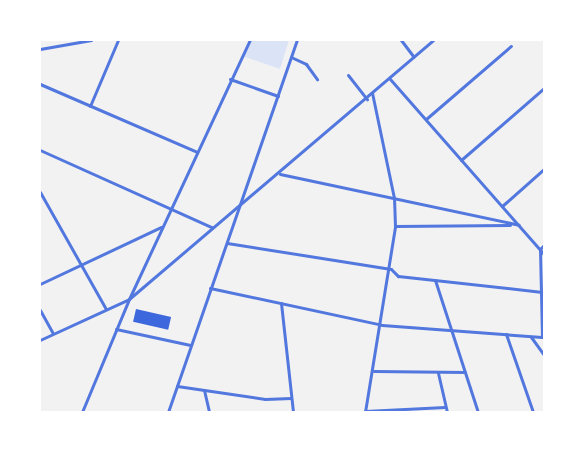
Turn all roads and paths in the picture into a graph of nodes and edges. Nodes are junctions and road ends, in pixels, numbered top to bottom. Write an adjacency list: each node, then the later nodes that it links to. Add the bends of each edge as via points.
1 (92, 40): 8 (street)
2 (118, 40): 20 (street)
3 (250, 40): 12 (street)
4 (297, 40): 9 (street)
5 (401, 40): 10 (street)
6 (433, 40): 10 (street)
7 (511, 46): 21 (street)
8 (40, 48)
9 (291, 57): 13 (street, via 306,64); 18 (street)
10 (414, 57): 14 (street)
11 (348, 75): 19 (street)
12 (230, 79): 18 (street); 23 (street)
13 (317, 79)
14 (390, 79): 17 (street); 21 (street)
15 (40, 84): 20 (street)
16 (544, 88): 24 (street)
17 (372, 93): 19 (street); 28 (street)
18 (278, 96): 29 (street)
19 (367, 99): 26 (street)
20 (90, 106): 23 (street)
21 (426, 119): 24 (street)
22 (40, 150): 31 (street)
23 (197, 152): 31 (street)
24 (461, 160): 30 (street)
25 (544, 169): 30 (street)
26 (279, 174): 28 (street); 29 (street)
27 (40, 192): 40 (street)
28 (394, 198): 32 (street); 34 (street)
29 (241, 206): 35 (street); 36 (street)
30 (502, 206): 32 (street)
31 (170, 208): 33 (street); 35 (street)
32 (519, 225): 34 (street); 38 (street)
33 (162, 226): 40 (street); 46 (street)
34 (395, 226): 41 (street)
35 (210, 227): 46 (street)
36 (227, 243): 41 (street); 44 (street)
37 (544, 246): 38 (street)
38 (540, 249): 39 (street); 45 (street)
39 (544, 254)
40 (81, 265): 43 (street); 48 (street)
41 (391, 269): 42 (street, via 398,276); 50 (street)
42 (435, 280): 45 (street); 53 (street)
43 (40, 284)
44 (210, 288): 47 (street); 58 (street)
45 (542, 292): 51 (street)
46 (129, 299): 48 (street); 52 (street)
47 (280, 303): 50 (street); 65 (street)
48 (106, 308): 54 (street)
49 (40, 310): 54 (street)
50 (382, 325): 53 (street); 60 (street)
51 (543, 327): 56 (street, via 542,337)
52 (116, 329): 58 (street); 68 (street)
53 (451, 330): 55 (street); 62 (street)
54 (53, 333): 57 (street)
55 (506, 334): 56 (street); 74 (street)
56 (531, 336): 59 (street)
57 (40, 340)
58 (190, 345): 63 (street)
59 (544, 355)
60 (374, 371): 61 (street); 67 (street)
61 (438, 372): 62 (street); 66 (street)
62 (465, 372): 73 (street)
63 (177, 386): 64 (street); 69 (street)
64 (204, 390): 65 (street, via 265,399); 70 (street)
65 (292, 398): 71 (street)
66 (445, 407): 67 (street); 72 (street)
67 (365, 411)
68 (82, 412)
69 (168, 412)
70 (209, 412)
71 (293, 412)
72 (446, 412)
73 (478, 412)
74 (532, 412)

